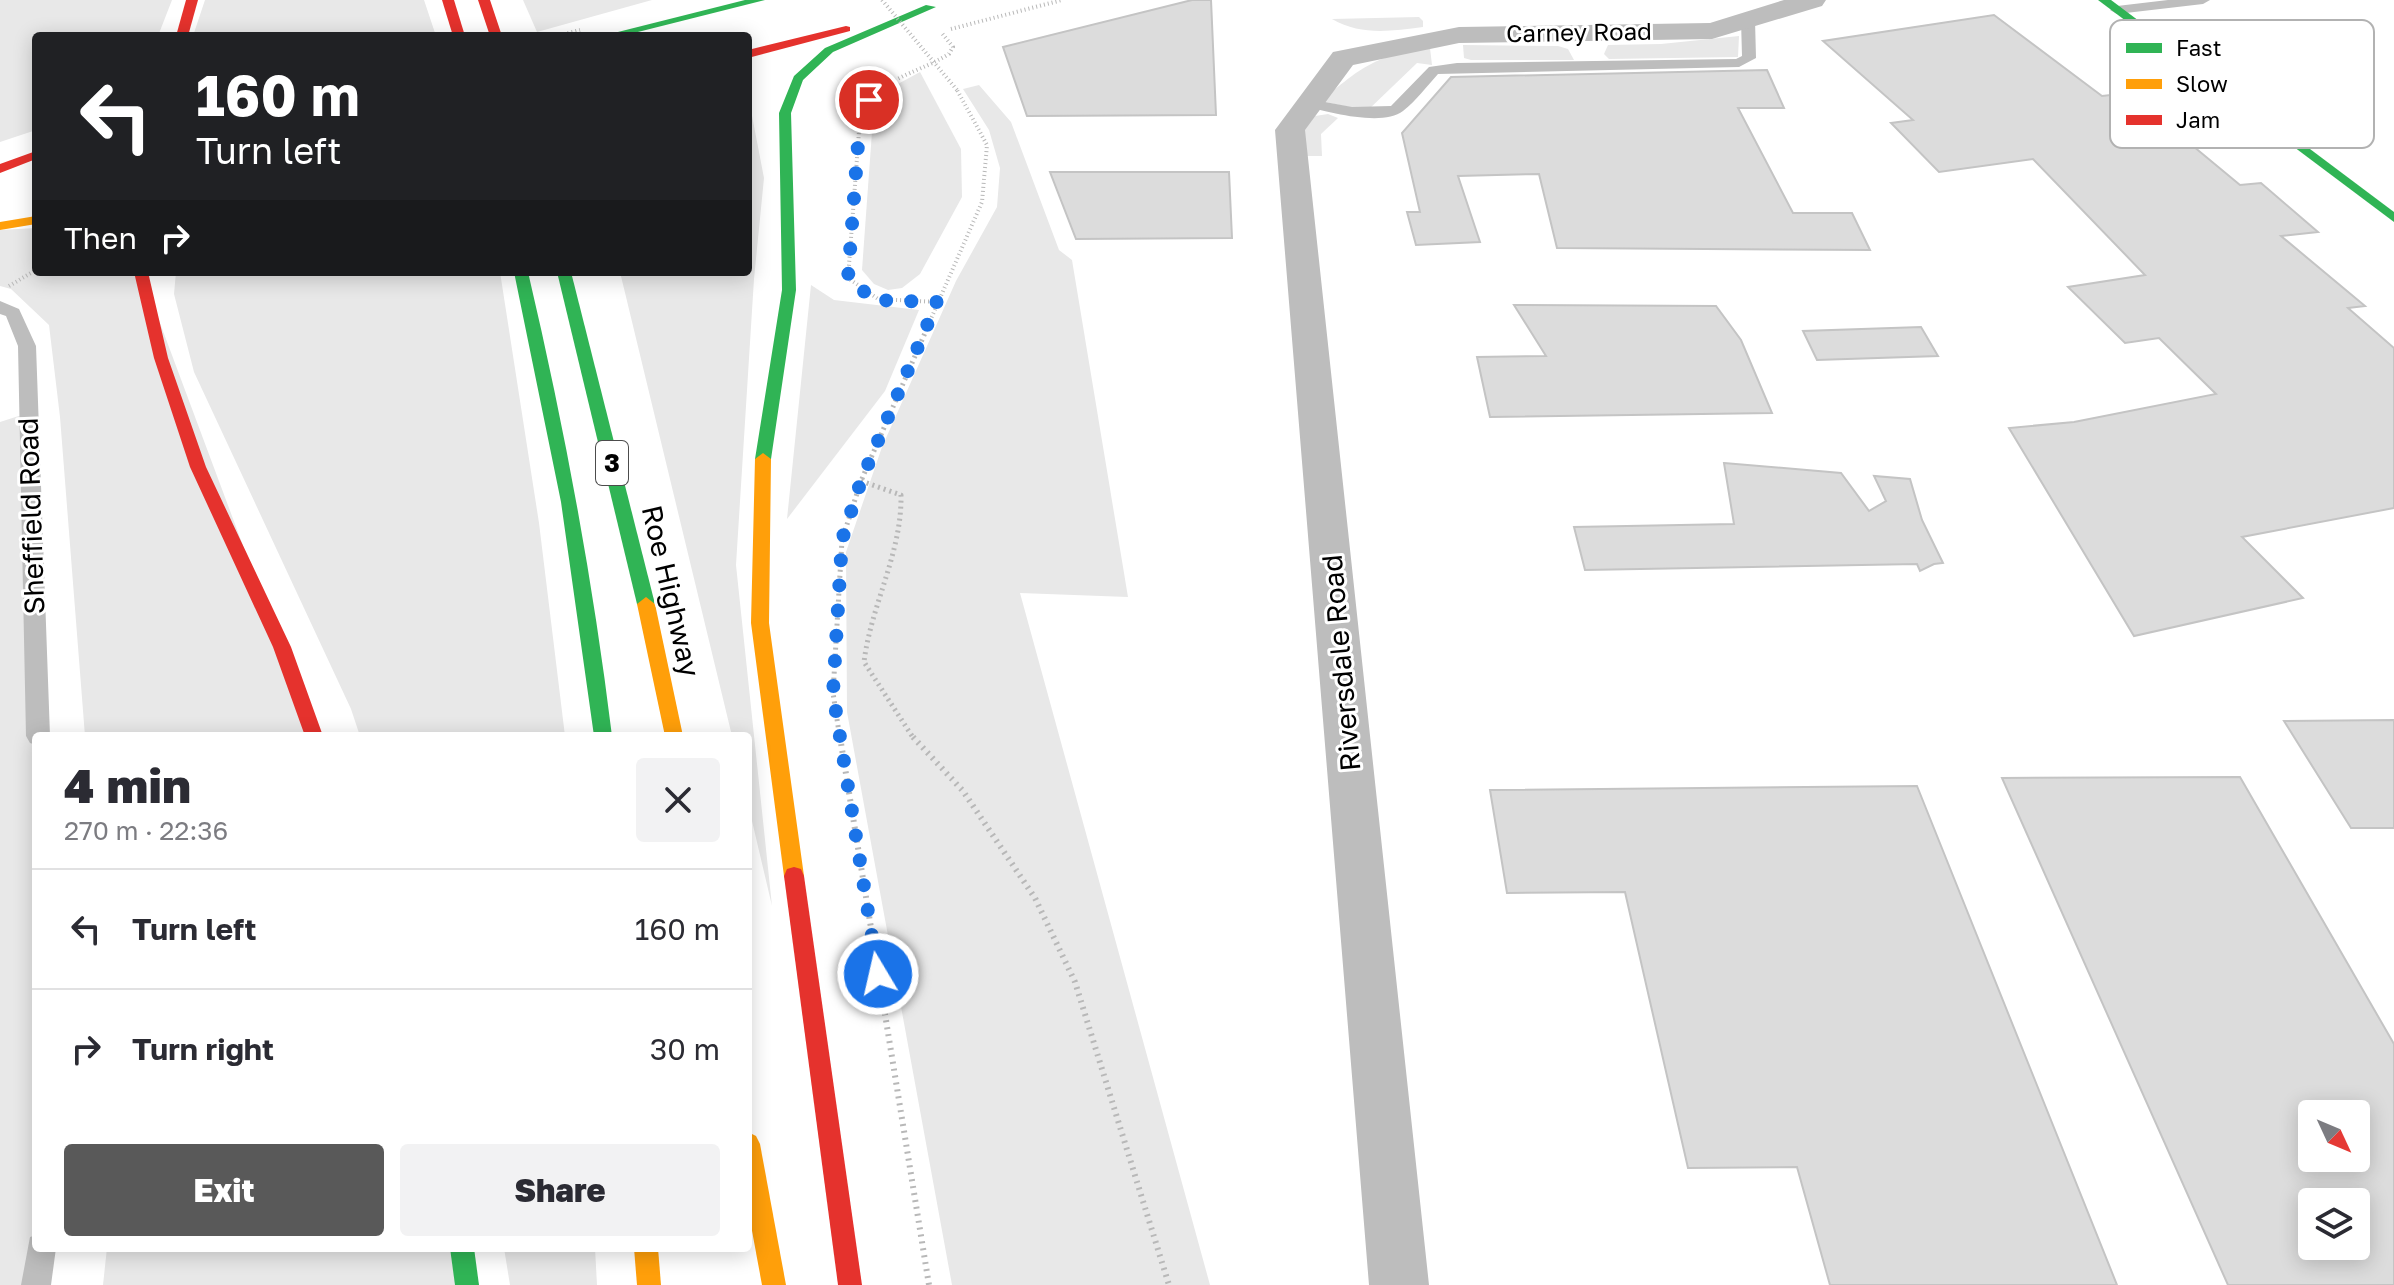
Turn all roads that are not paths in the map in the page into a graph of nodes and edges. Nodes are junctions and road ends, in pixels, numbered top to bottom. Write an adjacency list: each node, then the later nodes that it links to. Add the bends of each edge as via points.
1 (192, 0): 12 (main road)
2 (448, 0): 13 (main road)
3 (484, 0): 14 (main road)
4 (759, 0): 7 (main road)
5 (1812, 0): 9 (street, Carney Road)
6 (2203, 0): 8 (lane)
7 (718, 4): 11 (main road); 15 (main road)
8 (2111, 5): 10 (main road)
9 (1748, 20): 16 (street, Carney Road, via 1712,31); 19 (lane, via 1749,58 1739,63)
10 (2131, 20)
11 (735, 27)
12 (183, 32)
13 (458, 32)
14 (495, 32)
15 (622, 32)
16 (1451, 36): 18 (street, Carney Road); 19 (lane)
17 (753, 55): 22 (main road, via 937,5 829,50 798,79)
18 (1343, 58): 21 (street, Riversdale Road)
19 (1457, 67): 21 (lane, via 1434,70 1396,110 1356,113)
20 (773, 91): 22 (main road)
21 (1309, 103): 50 (street, Riversdale Road, via 1290,130 1293,178)
22 (785, 113): 49 (main road, via 789,290 760,475 760,623)
23 (2301, 148): 27 (main road)
24 (32, 157): 26 (main road)
25 (32, 167): 26 (main road)
26 (0, 172)
27 (2394, 218)
28 (32, 221): 29 (main road)
29 (0, 228): 30 (main road)
30 (32, 228)
31 (142, 276): 36 (main road)
32 (156, 276): 36 (main road)
33 (522, 276): 39 (main road, 3, via 549,388 589,611)
34 (565, 276): 40 (main road, Roe Highway / 3, via 659,654)
35 (1, 298): 37 (lane, Sheffield Road, via 27,346)
36 (161, 358): 38 (main road, via 198,467 282,647)
37 (38, 732)
38 (313, 732)
39 (603, 732)
40 (673, 732)
41 (752, 1166): 48 (main road)
42 (40, 1252): 45 (lane)
43 (463, 1252): 46 (main road)
44 (646, 1252): 47 (main road)
45 (36, 1285)
46 (467, 1285)
47 (649, 1285)
48 (774, 1285)
49 (850, 1285)
50 (1399, 1285)

